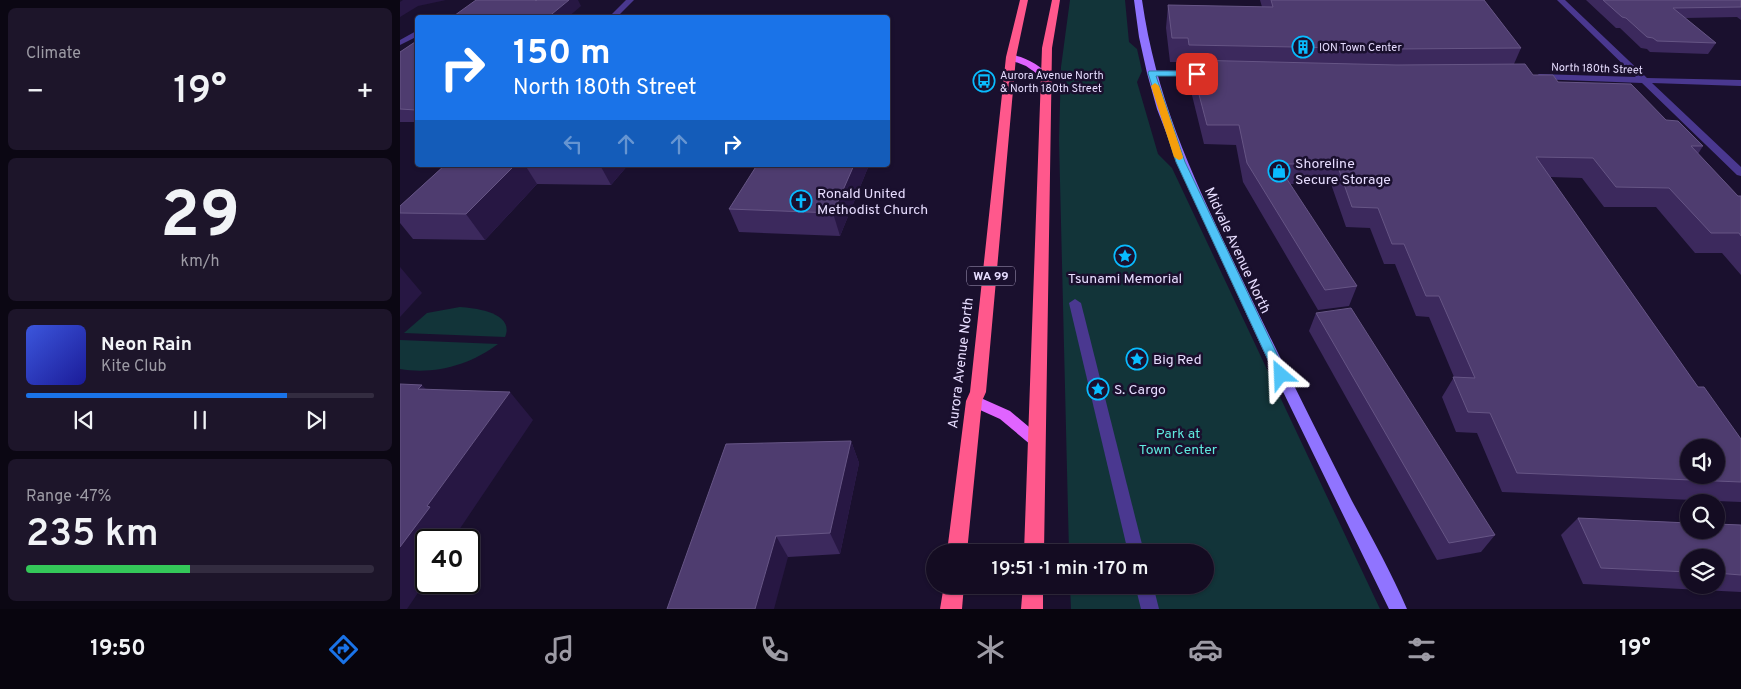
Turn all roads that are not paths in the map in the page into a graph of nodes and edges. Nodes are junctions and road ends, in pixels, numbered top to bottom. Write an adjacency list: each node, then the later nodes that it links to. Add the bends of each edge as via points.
1 (630, 0): 6 (street)
2 (1024, 0): 9 (highway, Aurora Avenue North / WA 99)
3 (1056, 0): 12 (highway, via 1047,48)
4 (1138, 0): 10 (street, Midvale Avenue North)
5 (1561, 0): 14 (street)
6 (614, 15)
7 (415, 34): 8 (street)
8 (400, 44)
9 (1011, 57): 12 (main road); 18 (highway, Aurora Avenue North / WA 99, via 988,306 978,392)
10 (1152, 73): 11 (street); 29 (street, Midvale Avenue North, via 1174,144 1196,196)
11 (1217, 74)
12 (1046, 76): 19 (highway)
13 (1530, 77): 14 (street, North 180th Street)
14 (1646, 80): 15 (street, North 180th Street); 16 (street)
15 (1741, 83)
16 (1741, 173)
17 (1075, 303): 22 (street)
18 (974, 402): 19 (main road, via 1005,415); 20 (highway, Aurora Avenue North / WA 99)
19 (1036, 441): 21 (highway)
20 (959, 544)
21 (1034, 544)
22 (1134, 544)
23 (953, 594): 26 (highway)
24 (1033, 594): 27 (highway)
25 (1146, 594): 28 (street)
26 (951, 609)
27 (1032, 609)
28 (1150, 609)
29 (1398, 609)

